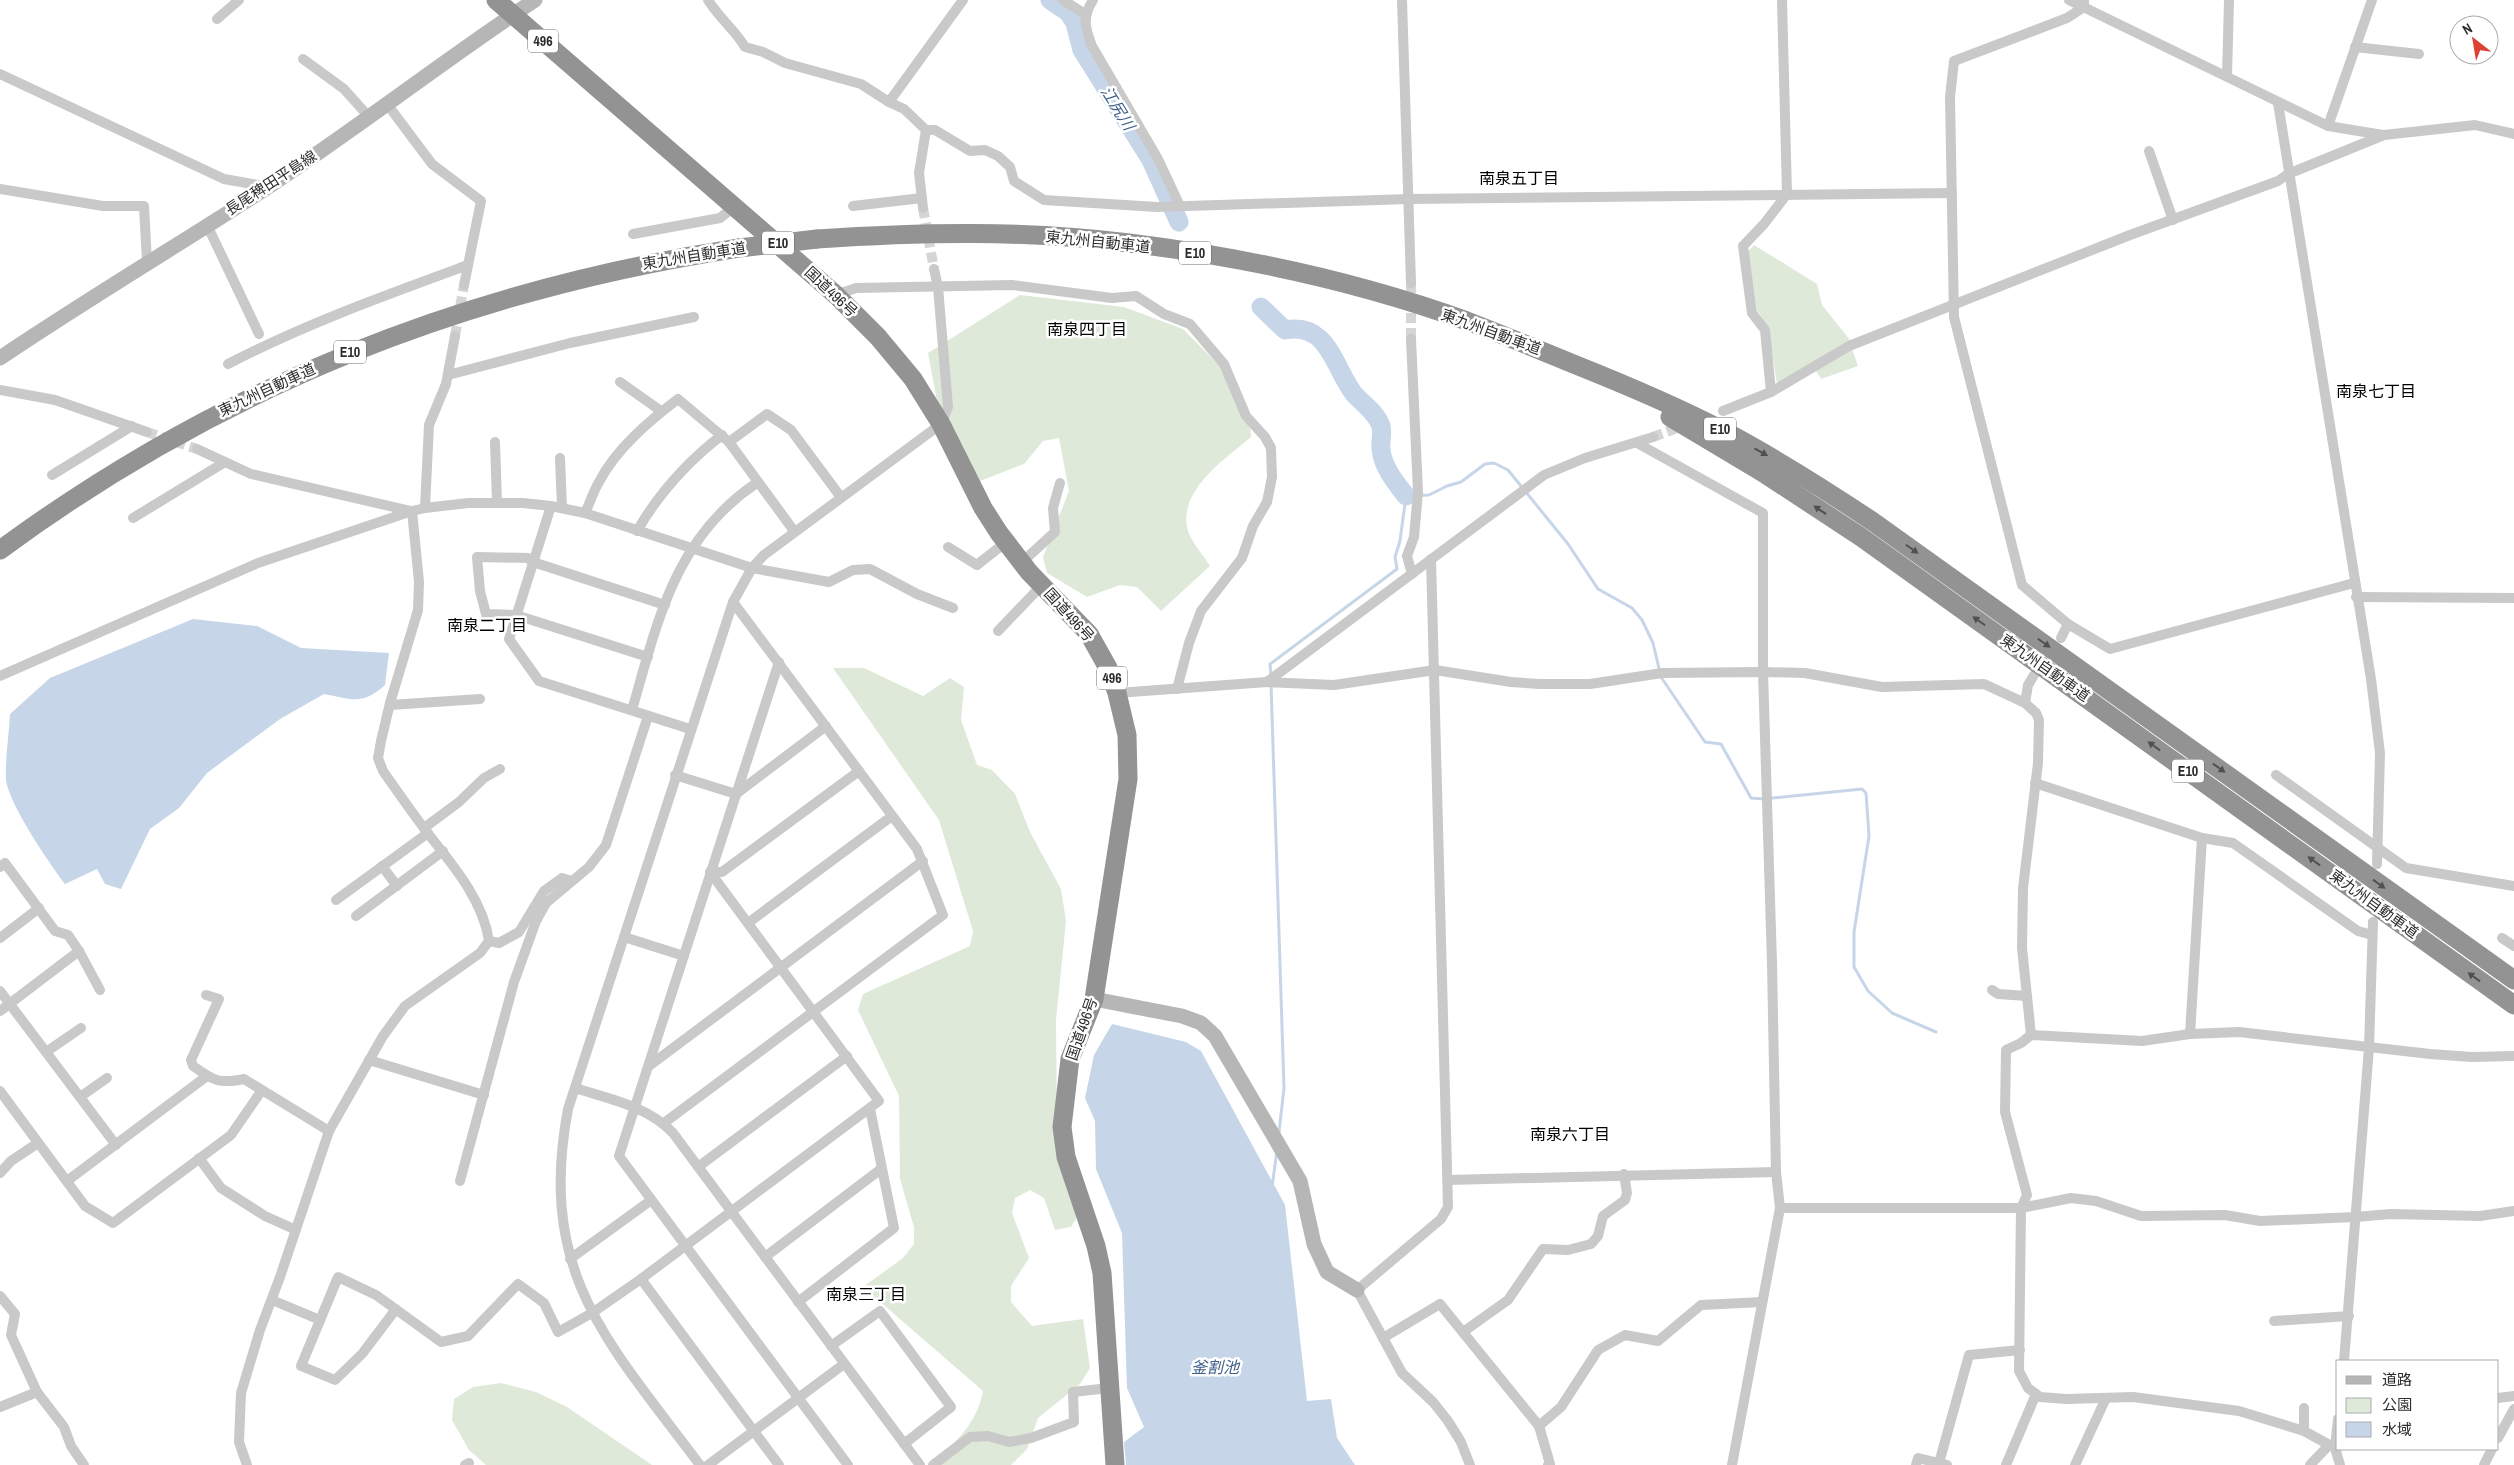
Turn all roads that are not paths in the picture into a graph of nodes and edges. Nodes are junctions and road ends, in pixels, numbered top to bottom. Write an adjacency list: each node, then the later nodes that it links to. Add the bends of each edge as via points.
1 (239, 0): 16 (street)
2 (496, 0): 14 (highway, 国道496号 / 496)
3 (536, 0): 14 (main road, 長尾稗田平島線)
4 (708, 0): 22 (street, via 717,14 738,34 745,48 861,84)
5 (963, 0): 22 (street)
6 (1063, 0): 15 (street)
7 (1093, 0): 15 (street)
8 (1402, 0): 36 (street)
9 (1782, 0): 35 (street)
10 (2069, 0): 13 (street)
11 (2229, 0): 21 (street)
12 (2372, 0): 17 (street)
13 (2084, 4): 21 (street); 34 (street, via 2067,18 1954,61 1950,98)
14 (513, 14): 24 (main road, 長尾稗田平島線); 39 (highway, 国道496号 / 496)
15 (1085, 14): 38 (street, via 1092,46 1158,159)
16 (216, 20)
17 (2356, 47): 18 (street); 26 (street)
18 (2419, 54)
19 (303, 59): 25 (street, via 344,89)
20 (0, 74): 33 (street, via 224,179 258,185)
21 (2227, 76): 23 (street)
22 (888, 102): 27 (street, via 904,109)
23 (2278, 103): 26 (street); 31 (street)
24 (387, 104): 25 (main road, 長尾稗田平島線); 44 (street, via 432,164 481,201)
25 (369, 117): 33 (main road, 長尾稗田平島線)
26 (2328, 126): 29 (street)
27 (926, 130): 37 (street, via 919,173 922,203); 38 (street, via 935,130 970,151 984,150 998,156 1010,167 1014,181 1044,200)
28 (2514, 134): 29 (street, via 2475,125)
29 (2384, 135): 31 (street)
30 (2148, 151): 40 (street)
31 (2288, 174): 40 (street); 96 (street)
32 (0, 189): 43 (street, via 103,206 144,206)
33 (262, 191): 41 (main road, 長尾稗田平島線)
34 (1952, 193): 35 (street); 50 (street)
35 (1787, 194): 36 (street); 61 (street, via 1743,246 1752,313 1765,330)
36 (1409, 199): 38 (street); 46 (street)
37 (853, 206)
38 (1180, 206)
39 (734, 207): 42 (street, via 720,218); 49 (highway, 国道496号 / 496)
40 (2173, 220): 50 (street)
41 (207, 225): 43 (main road, 長尾稗田平島線); 52 (street)
42 (633, 234)
43 (147, 262): 55 (main road, 長尾稗田平島線)
44 (468, 265): 47 (street); 57 (street, via 337,313)
45 (934, 269): 48 (street)
46 (1411, 283)
47 (464, 285)
48 (938, 287): 49 (street, via 856,288); 64 (street, via 948,407); 114 (street, via 1012,285 1112,298 1136,296 1164,314 1190,324 1224,364 1246,416 1271,448 1272,477 1267,502 1253,526 1242,558 1201,611)
49 (836, 295): 64 (highway, 国道496号 / 496, via 878,337 913,379)
50 (1954, 306): 61 (street, via 1849,346); 104 (street, via 1973,398 2022,585)
51 (694, 317): 58 (street, via 570,343)
52 (259, 334)
53 (455, 336): 58 (street)
54 (1412, 339): 95 (street, via 1418,492 1414,537 1407,556)
55 (0, 358)
56 (1558, 358): 90 (highway, 東九州自動車道 / E10, bridge, via 1464,320 1400,300 1267,266 1120,242 996,233 817,239 739,248 658,261 507,297 428,322 339,357 249,397 184,431 118,469); 156 (highway, 東九州自動車道 / E10, one-way to 156, via 1698,418 1817,485); 164 (highway, 東九州自動車道 / E10, one-way to 56, via 1861,538 1715,444)
57 (228, 364)
58 (448, 376): 80 (street, via 429,425)
59 (620, 382): 62 (street)
60 (0, 390): 65 (street, via 55,400)
61 (1771, 392): 63 (street)
62 (661, 411): 68 (street, via 678,398); 83 (street, via 604,474)
63 (1723, 411)
64 (941, 424): 77 (street); 87 (highway, 国道496号 / 496, via 983,508)
65 (132, 426): 66 (street); 74 (street)
66 (147, 432)
67 (1653, 437): 70 (street)
68 (726, 439): 75 (street); 77 (street, via 767,414 791,430); 86 (street, via 702,451 661,494)
69 (495, 442): 78 (street)
70 (1637, 443): 91 (street, via 1585,458 1544,475); 110 (street, via 1763,513)
71 (197, 450): 73 (street)
72 (560, 458): 81 (street)
73 (225, 462): 82 (street, via 251,474); 84 (street)
74 (52, 475)
75 (758, 482): 85 (street); 89 (street, via 722,510)
76 (1060, 483): 93 (street, via 1052,508 1055,532)
77 (840, 496): 85 (street)
78 (496, 503): 79 (street); 80 (street)
79 (551, 506): 81 (street); 92 (street)
80 (425, 508): 82 (street)
81 (562, 508): 83 (street)
82 (412, 511): 112 (street, via 258,563); 118 (street, via 420,582 418,610)
83 (585, 513): 86 (street)
84 (133, 518)
85 (794, 530): 94 (street)
86 (636, 531): 89 (street)
87 (1006, 542): 88 (street, via 977,565); 93 (highway, 国道496号 / 496)
88 (948, 547)
89 (690, 548): 94 (street); 101 (street)
90 (0, 550)
91 (1431, 559): 95 (street); 109 (street)
92 (533, 562): 101 (street); 103 (street); 103 (street, via 528,558 477,557 486,614)
93 (1021, 563): 97 (highway, 国道496号 / 496)
94 (752, 568): 100 (street); 102 (street, via 829,582 853,570 870,569 917,594)
95 (1412, 574): 113 (street)
96 (2354, 583): 98 (street); 104 (street, via 2110,649)
97 (1042, 585): 105 (street); 115 (highway, 国道496号 / 496, via 1089,634 1108,668)
98 (2356, 597): 99 (street); 132 (street, via 2380,753)
99 (2514, 598)
100 (733, 602): 108 (street); 122 (street)
101 (665, 604): 107 (street)
102 (953, 608)
103 (516, 615): 107 (street); 119 (street, via 509,639 538,681)
104 (2068, 624): 106 (street)
105 (998, 631)
106 (2061, 638)
107 (648, 657): 119 (street)
108 (779, 662): 121 (street); 128 (street)
109 (1435, 670): 110 (street, via 1539,684 1590,684 1662,673); 113 (street, via 1334,685); 196 (street)
110 (1763, 672): 117 (street, via 1805,673 1882,687 1984,684); 192 (street)
111 (2034, 675): 117 (street, via 2028,685)
112 (0, 676)
113 (1267, 682): 114 (street)
114 (1177, 689): 115 (street)
115 (1117, 693): 162 (highway, 国道496号 / 496, via 1126,735 1128,779)
116 (480, 699): 118 (street)
117 (2025, 703): 127 (street, via 2039,720)
118 (390, 706): 130 (street, via 378,758 380,765)
119 (632, 710): 120 (street)
120 (648, 716): 122 (street); 139 (street, via 606,845 589,867)
121 (826, 726): 124 (street); 128 (street)
122 (690, 729): 125 (street)
123 (500, 769): 130 (street, via 484,778)
124 (859, 770): 129 (street); 138 (street, via 722,872)
125 (675, 775): 128 (street); 148 (street)
126 (2276, 775): 132 (street)
127 (2036, 783): 131 (street); 161 (street, via 2022,888 2022,948)
128 (736, 794): 138 (street)
129 (892, 816): 134 (street); 146 (street)
130 (426, 830): 133 (street); 136 (street)
131 (2202, 838): 147 (street, via 2233,843 2358,931); 168 (street)
132 (2377, 846): 135 (street); 141 (street, via 2406,868)
133 (443, 851): 140 (street); 151 (street, via 481,912)
134 (923, 861): 155 (street); 166 (street, via 943,915)
135 (2377, 864)
136 (382, 866): 140 (street); 142 (street)
137 (0, 867): 143 (street, via 5,863)
138 (710, 872): 146 (street); 154 (street)
139 (571, 881): 151 (street, via 562,878 544,891 519,932 499,943); 181 (street, via 546,903 536,921 514,982)
140 (397, 886): 144 (street)
141 (2514, 886)
142 (336, 900)
143 (39, 908): 149 (street); 153 (street, via 56,931 68,935)
144 (356, 916)
145 (2373, 922): 147 (street)
146 (748, 923): 155 (street)
147 (2372, 935): 170 (street)
148 (624, 937): 154 (street); 178 (street)
149 (0, 938)
150 (2502, 938): 152 (street)
151 (489, 940): 174 (street, via 480,954 405,1006)
152 (2514, 946)
153 (79, 951): 157 (street); 163 (street)
154 (684, 956): 175 (street)
155 (782, 968): 166 (street); 175 (street)
156 (2514, 980)
157 (100, 990)
158 (1992, 990): 161 (street, via 1998,994)
159 (0, 991): 163 (street)
160 (206, 994): 176 (street, via 219,999 191,1060 193,1066)
161 (2027, 996): 169 (street)
162 (1094, 999): 209 (main road, via 1182,1016 1201,1023 1215,1036 1300,1181 1314,1244 1327,1272); 225 (highway, 国道496号 / 496, via 1070,1059 1062,1127 1066,1156 1102,1273)
163 (9, 1004): 165 (street); 171 (street)
164 (2514, 1005)
165 (0, 1010)
166 (814, 1012): 172 (street); 185 (street)
167 (81, 1028): 171 (street)
168 (2190, 1034): 169 (street, via 2142,1042); 170 (street, via 2239,1032)
169 (2031, 1035): 200 (street, via 2006,1050 2005,1112 2027,1195)
170 (2369, 1048): 173 (street, via 2472,1058); 203 (street)
171 (46, 1052): 182 (street)
172 (847, 1056): 184 (street, via 879,1101); 190 (street)
173 (2514, 1056)
174 (369, 1060): 181 (street); 186 (street)
175 (649, 1066): 183 (street)
176 (207, 1076): 179 (street, via 224,1083 244,1079); 188 (street)
177 (107, 1078): 182 (street)
178 (575, 1088): 183 (street); 207 (street, via 561,1147 560,1178 564,1235)
179 (262, 1090): 186 (street); 189 (street, via 231,1135)
180 (0, 1091): 187 (street)
181 (484, 1095): 195 (street)
182 (80, 1098): 188 (street)
183 (634, 1107): 185 (street); 198 (street, via 618,1156)
184 (870, 1109): 191 (street); 201 (street)
185 (664, 1123): 190 (street)
186 (329, 1131): 204 (street)
187 (38, 1143): 193 (street, via 11,1161); 197 (street)
188 (116, 1145): 197 (street)
189 (199, 1158): 197 (street, via 113,1222 85,1206); 204 (street, via 221,1188 265,1216)
190 (698, 1167): 201 (street)
191 (881, 1169): 206 (street); 212 (street, via 894,1228)
192 (1776, 1172): 194 (street); 199 (street)
193 (0, 1173)
194 (1624, 1174): 196 (street); 219 (street, via 1625,1200 1603,1216 1596,1241 1568,1250 1543,1249 1508,1300)
195 (460, 1180)
196 (1448, 1180): 209 (street, via 1446,1214)
197 (67, 1181)
198 (650, 1201): 205 (street); 207 (street)
199 (1780, 1208): 200 (street); 213 (street)
200 (2021, 1208): 203 (street, via 2071,1198 2096,1201 2141,1216 2225,1215 2260,1221); 222 (street)
201 (730, 1211): 205 (street); 206 (street)
202 (2514, 1211): 203 (street, via 2480,1216 2390,1214)
203 (2355, 1217): 216 (street)
204 (296, 1230): 211 (street)
205 (686, 1246): 208 (street); 229 (street)
206 (764, 1257): 212 (street)
207 (570, 1260): 215 (street)
208 (641, 1279): 215 (street); 236 (street)
209 (1357, 1290): 220 (street)
210 (0, 1296): 226 (street, via 15,1314 11,1335)
211 (272, 1300): 217 (street); 245 (street, via 241,1393 240,1442)
212 (798, 1302): 221 (street)
213 (1762, 1302): 235 (street, via 1701,1306 1658,1341 1625,1335 1605,1346 1598,1350 1561,1407); 255 (street)
214 (396, 1309): 215 (street, via 441,1342 468,1336 518,1284 544,1303 558,1332); 217 (street, via 376,1295 338,1277); 217 (street, via 362,1354 336,1380 301,1366)
215 (592, 1313): 246 (street, via 612,1346)
216 (2349, 1316): 218 (street); 223 (street)
217 (320, 1320)
218 (2274, 1321)
219 (1463, 1332): 220 (street, via 1440,1304); 235 (street)
220 (1383, 1338): 253 (street, via 1402,1373 1448,1420)
221 (831, 1346): 224 (street); 240 (street, via 880,1311 886,1319 951,1407)
222 (2020, 1350): 227 (street, via 2019,1371 2028,1388); 243 (street, via 1969,1355)
223 (2344, 1360)
224 (844, 1364): 229 (street); 240 (street)
225 (1109, 1388): 251 (street, via 1073,1392 1074,1422 1010,1442 988,1436 970,1437); 252 (highway, 国道496号 / 496)
226 (37, 1392): 232 (street); 244 (street, via 64,1428)
227 (2036, 1394): 230 (street, via 2066,1399); 257 (street)
228 (2514, 1396): 231 (street)
229 (798, 1398): 236 (street); 249 (street)
230 (2106, 1398): 237 (street, via 2133,1397 2239,1411); 258 (street)
231 (2499, 1398)
232 (0, 1407)
233 (2304, 1408): 237 (street)
234 (2514, 1409): 239 (street)
235 (1539, 1426): 254 (street)
236 (754, 1431): 247 (street); 248 (street)
237 (2304, 1431): 241 (street)
238 (2336, 1432): 241 (street)
239 (2499, 1436)
240 (904, 1444): 250 (street)
241 (2334, 1446): 259 (street); 260 (street)
242 (2492, 1450): 261 (street)
243 (1943, 1464): 256 (street, via 1918,1458)
244 (84, 1465)
245 (247, 1465)
246 (700, 1465)
247 (708, 1465)
248 (779, 1465)
249 (848, 1465)
250 (920, 1465)
251 (933, 1465)
252 (1115, 1465)
253 (1470, 1465)
254 (1548, 1465)
255 (1732, 1465)
256 (1916, 1465)
257 (2006, 1465)
258 (2075, 1465)
259 (2310, 1465)
260 (2340, 1465)
261 (2484, 1465)

